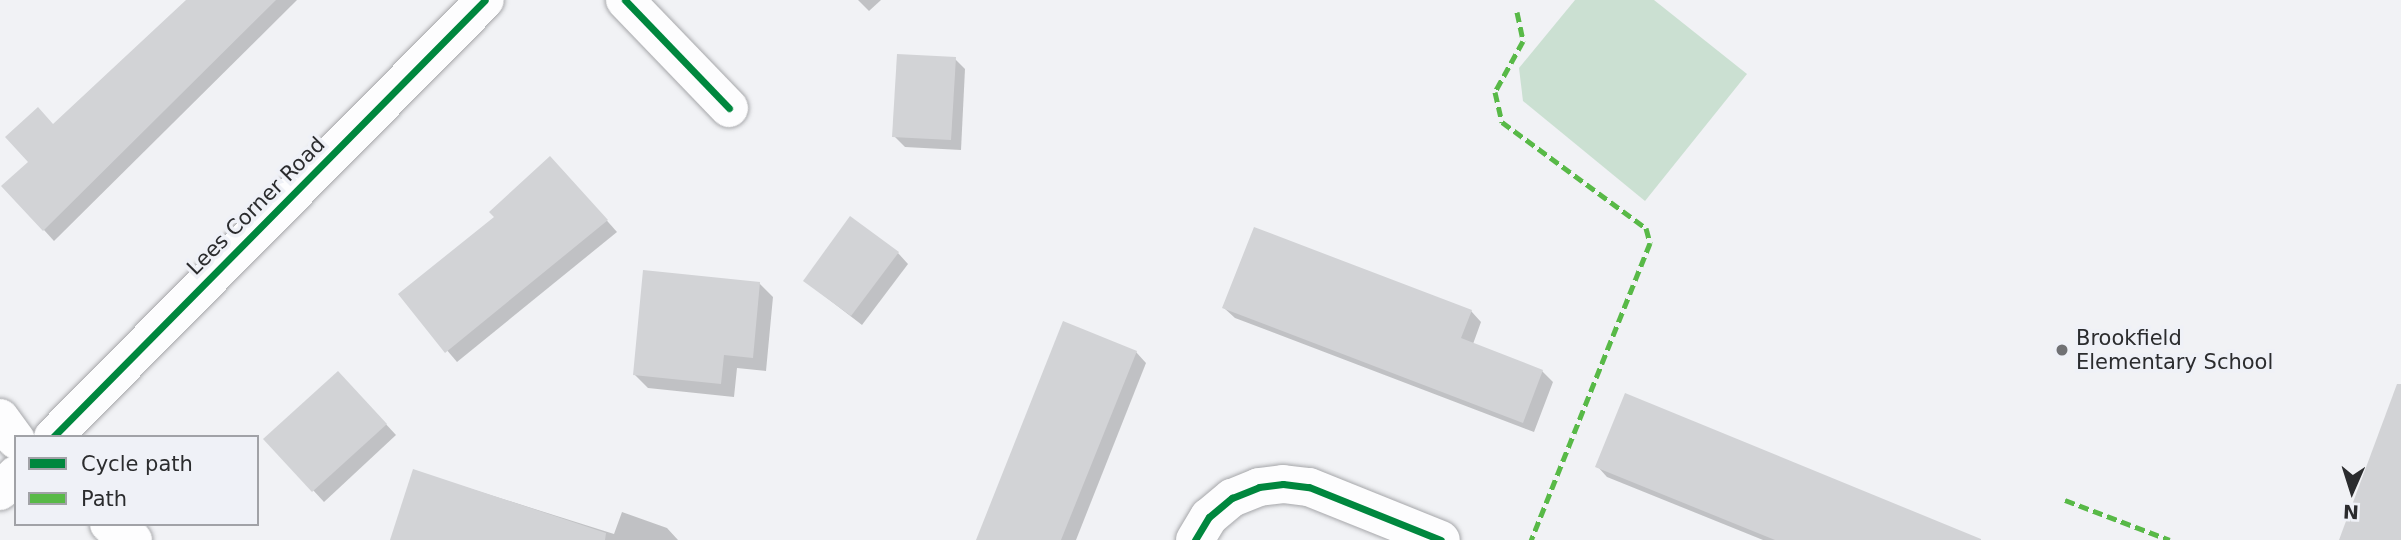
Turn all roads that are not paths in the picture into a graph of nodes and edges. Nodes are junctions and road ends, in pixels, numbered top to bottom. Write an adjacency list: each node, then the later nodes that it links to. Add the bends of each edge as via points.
1 (485, 0): 5 (street, Lees Corner Road)
2 (625, 0): 3 (street)
3 (729, 108)
4 (0, 418): 6 (street)
5 (55, 435)
6 (14, 437)
7 (14, 477): 8 (street)
8 (0, 491)
9 (112, 526): 10 (street)
10 (133, 540)
11 (1195, 540): 12 (street, via 1209,517 1232,498 1283,484 1309,487)
12 (1441, 540)

